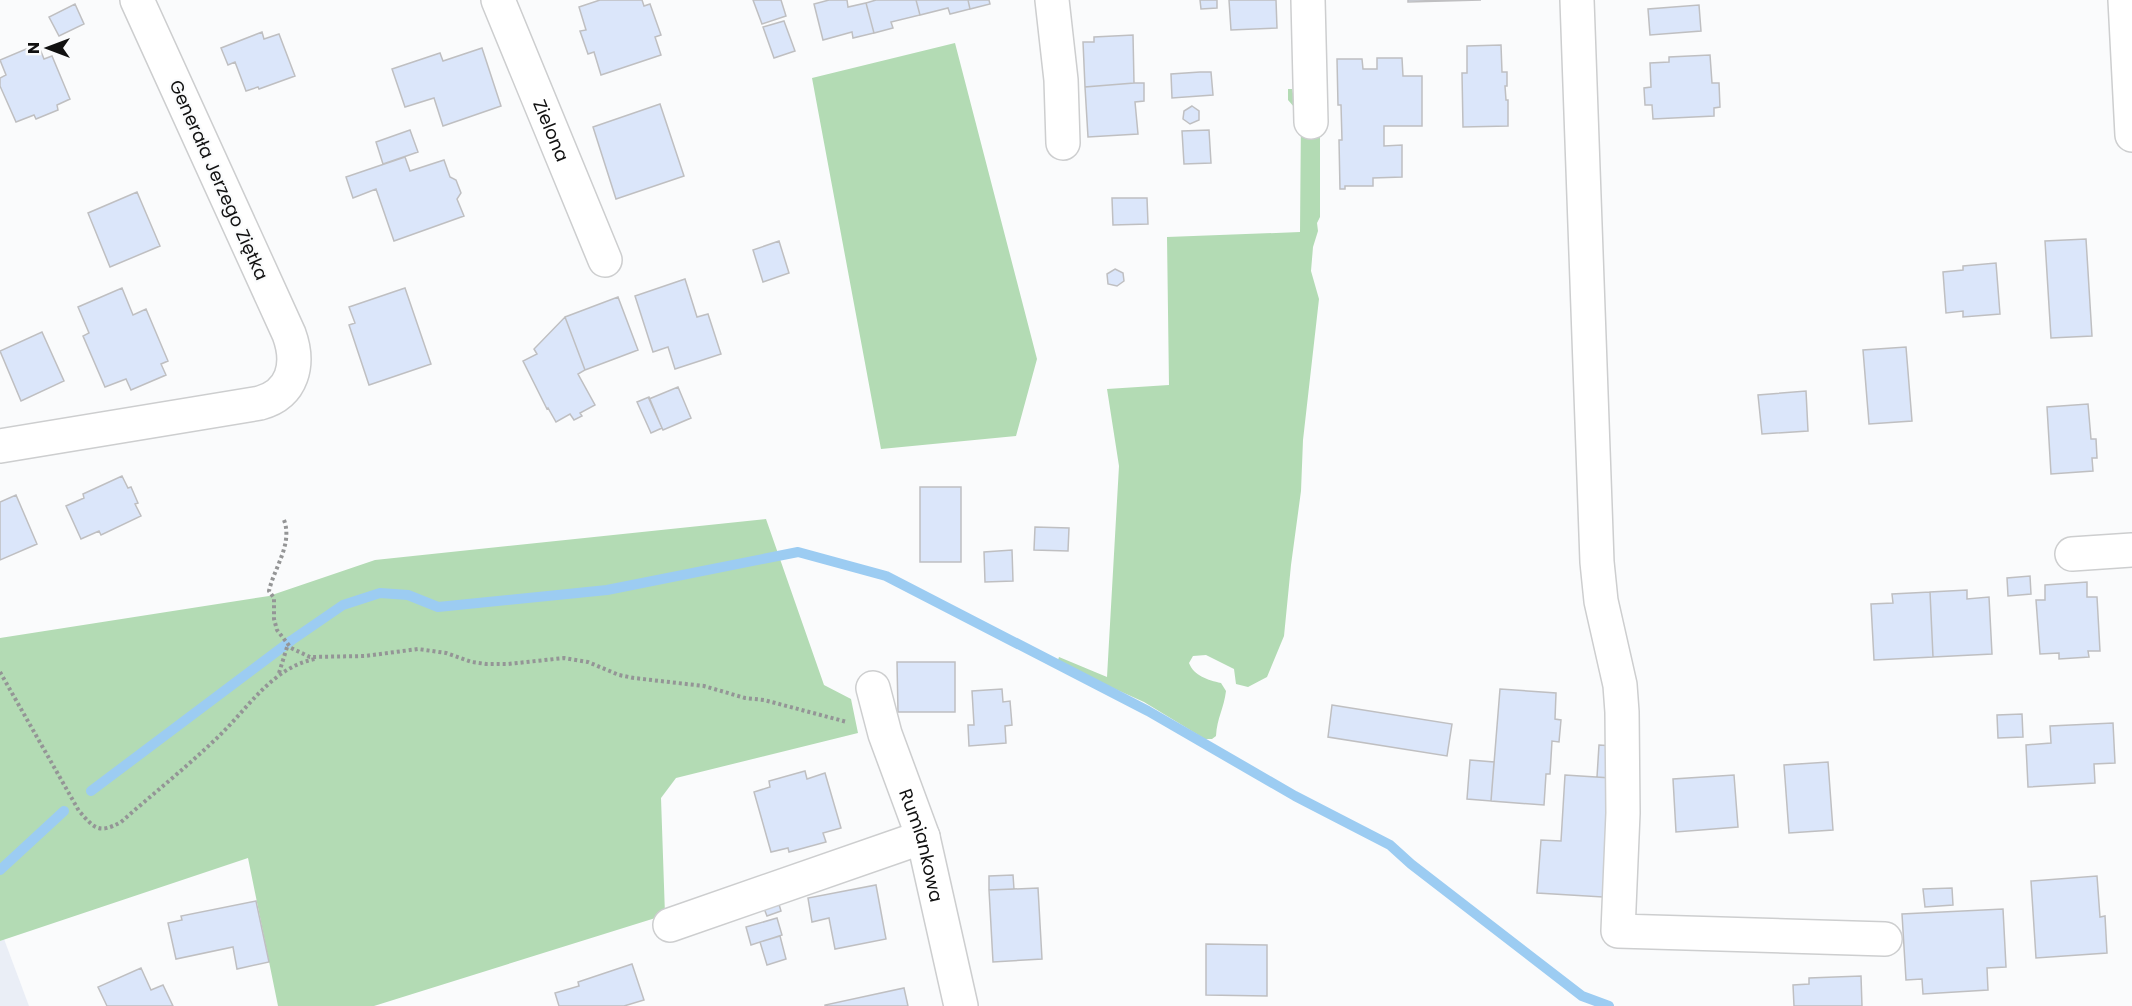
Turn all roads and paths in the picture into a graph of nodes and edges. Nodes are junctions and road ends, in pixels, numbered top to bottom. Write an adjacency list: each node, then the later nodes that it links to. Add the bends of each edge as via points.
1 (137, 0): 11 (street, Generała Jerzego Ziętka, via 289,334 295,361 290,378 279,395 260,403)
2 (498, 0): 10 (street, Zielona)
3 (1308, 0): 7 (street)
4 (1577, 0): 24 (street, via 1597,562 1622,712 1618,931)
5 (2125, 0): 8 (street)
6 (1052, 1): 9 (street)
7 (1311, 122)
8 (2132, 135)
9 (1063, 143)
10 (605, 260)
11 (0, 446)
12 (284, 520): 15 (path, via 286,540 269,591 274,598 277,630)
13 (2132, 550): 14 (street)
14 (2072, 554)
15 (290, 646): 16 (path, via 310,657); 18 (path)
16 (322, 658): 18 (path, via 304,661); 21 (path, via 418,649 486,664 564,658 588,662 619,675 704,686 764,700)
17 (0, 672): 19 (path)
18 (279, 674): 19 (path, via 219,736 107,830 89,822 79,811)
19 (2, 679)
20 (873, 688): 21 (street, Rumiankowa)
21 (885, 734): 22 (street, Rumiankowa)
22 (923, 837): 23 (street); 25 (street, Rumiankowa)
23 (670, 925)
24 (1885, 939)
25 (961, 1006)

